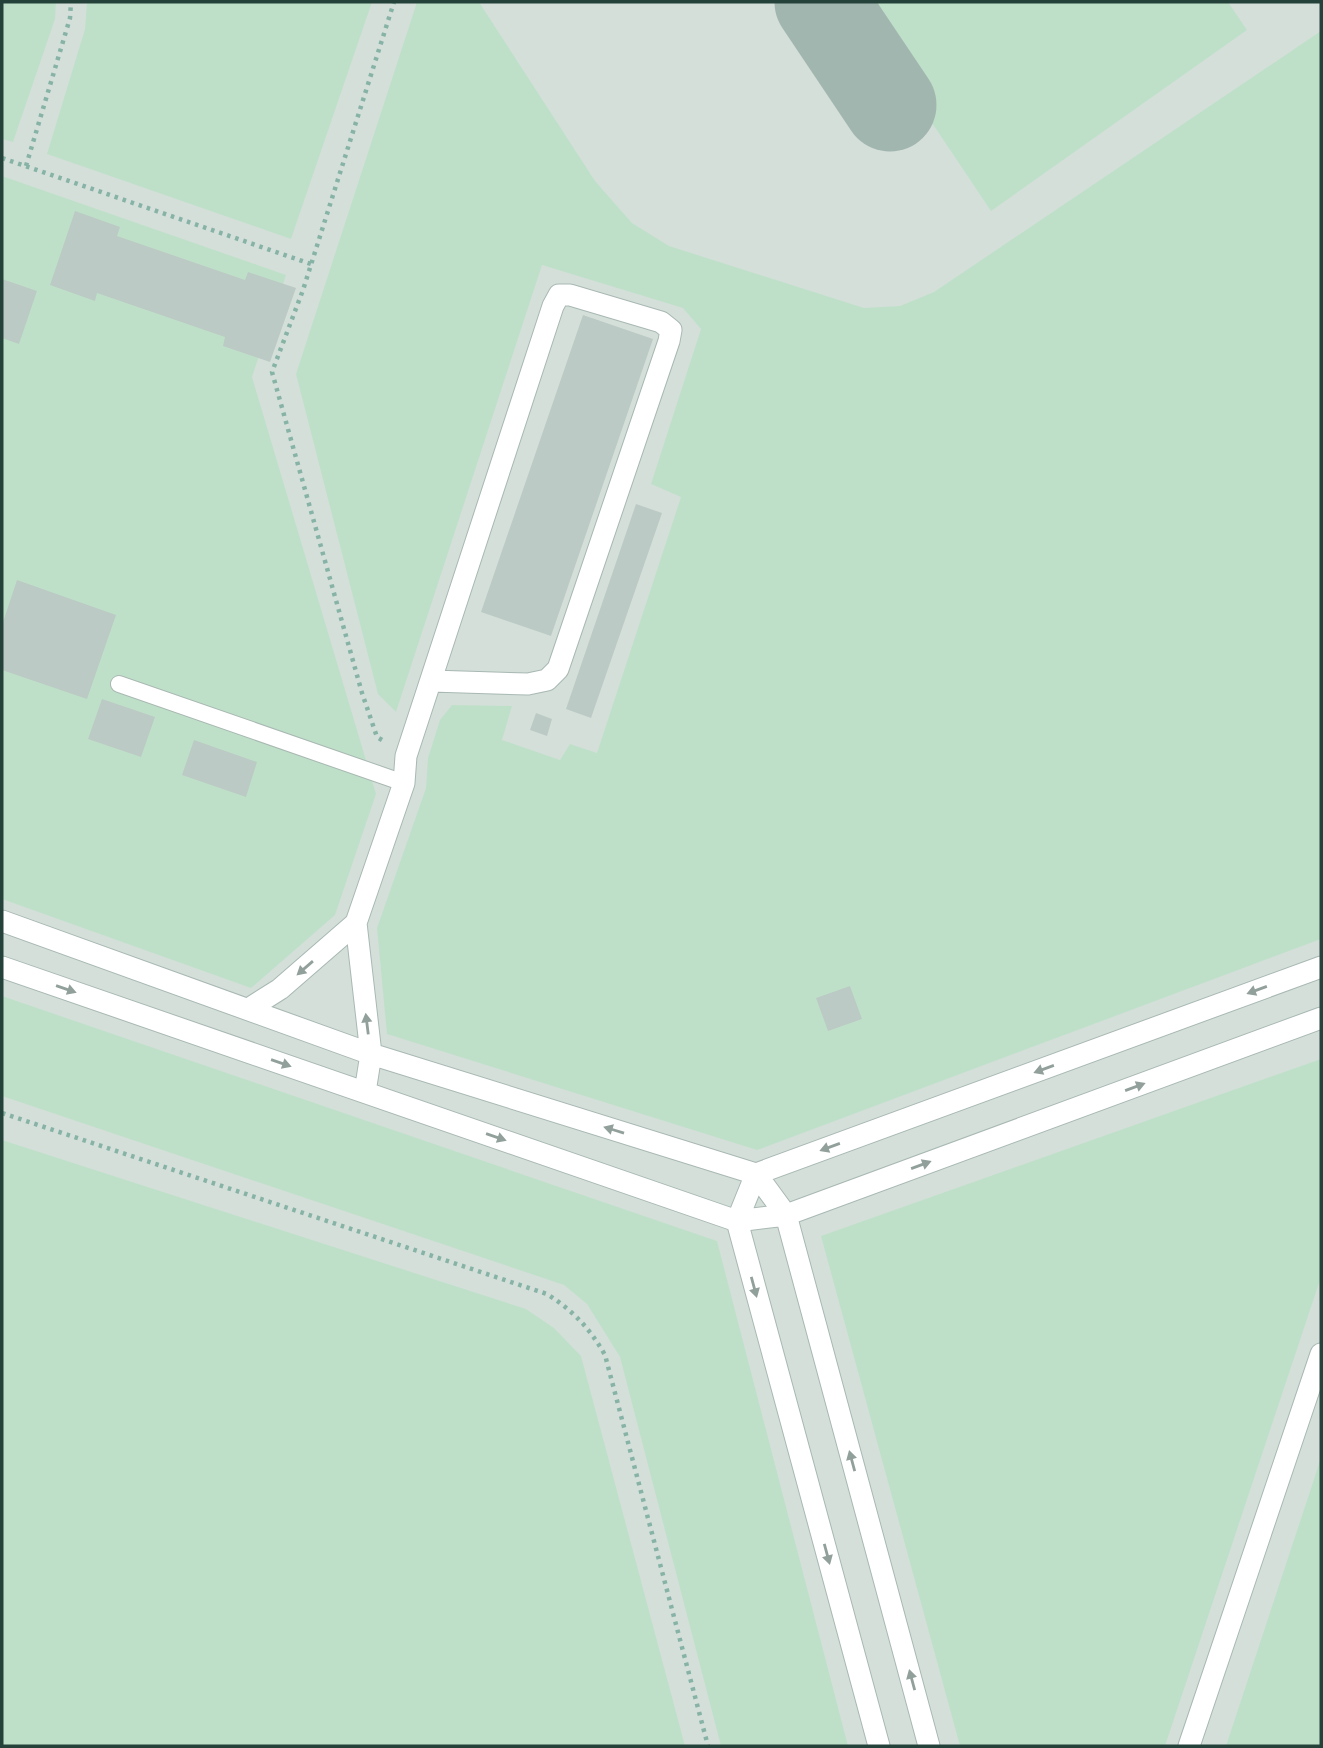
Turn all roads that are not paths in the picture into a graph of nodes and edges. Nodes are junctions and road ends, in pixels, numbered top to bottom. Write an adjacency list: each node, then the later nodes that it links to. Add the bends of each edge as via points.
1 (431, 681): 1 (street, via 559,295 661,322 671,330 669,341 558,669 547,680 528,684); 3 (street, via 406,756)
2 (119, 684): 3 (lane)
3 (404, 783): 5 (street)
4 (2, 921): 8 (street)
5 (356, 923): 8 (street, one-way to 8, via 281,989); 10 (street, one-way to 5)
6 (2, 967): 11 (street, one-way to 11)
7 (1321, 967): 12 (street, one-way to 12)
8 (250, 1008): 10 (street)
9 (1321, 1018): 13 (street, one-way to 9)
10 (370, 1054): 11 (street); 12 (street, one-way to 10)
11 (365, 1091): 14 (street, one-way to 14)
12 (756, 1174): 13 (street); 14 (street)
13 (786, 1215): 14 (street); 17 (street, one-way to 13)
14 (737, 1221): 16 (street, one-way to 16)
15 (1321, 1354): 18 (street)
16 (879, 1746)
17 (929, 1746)
18 (1188, 1746)

